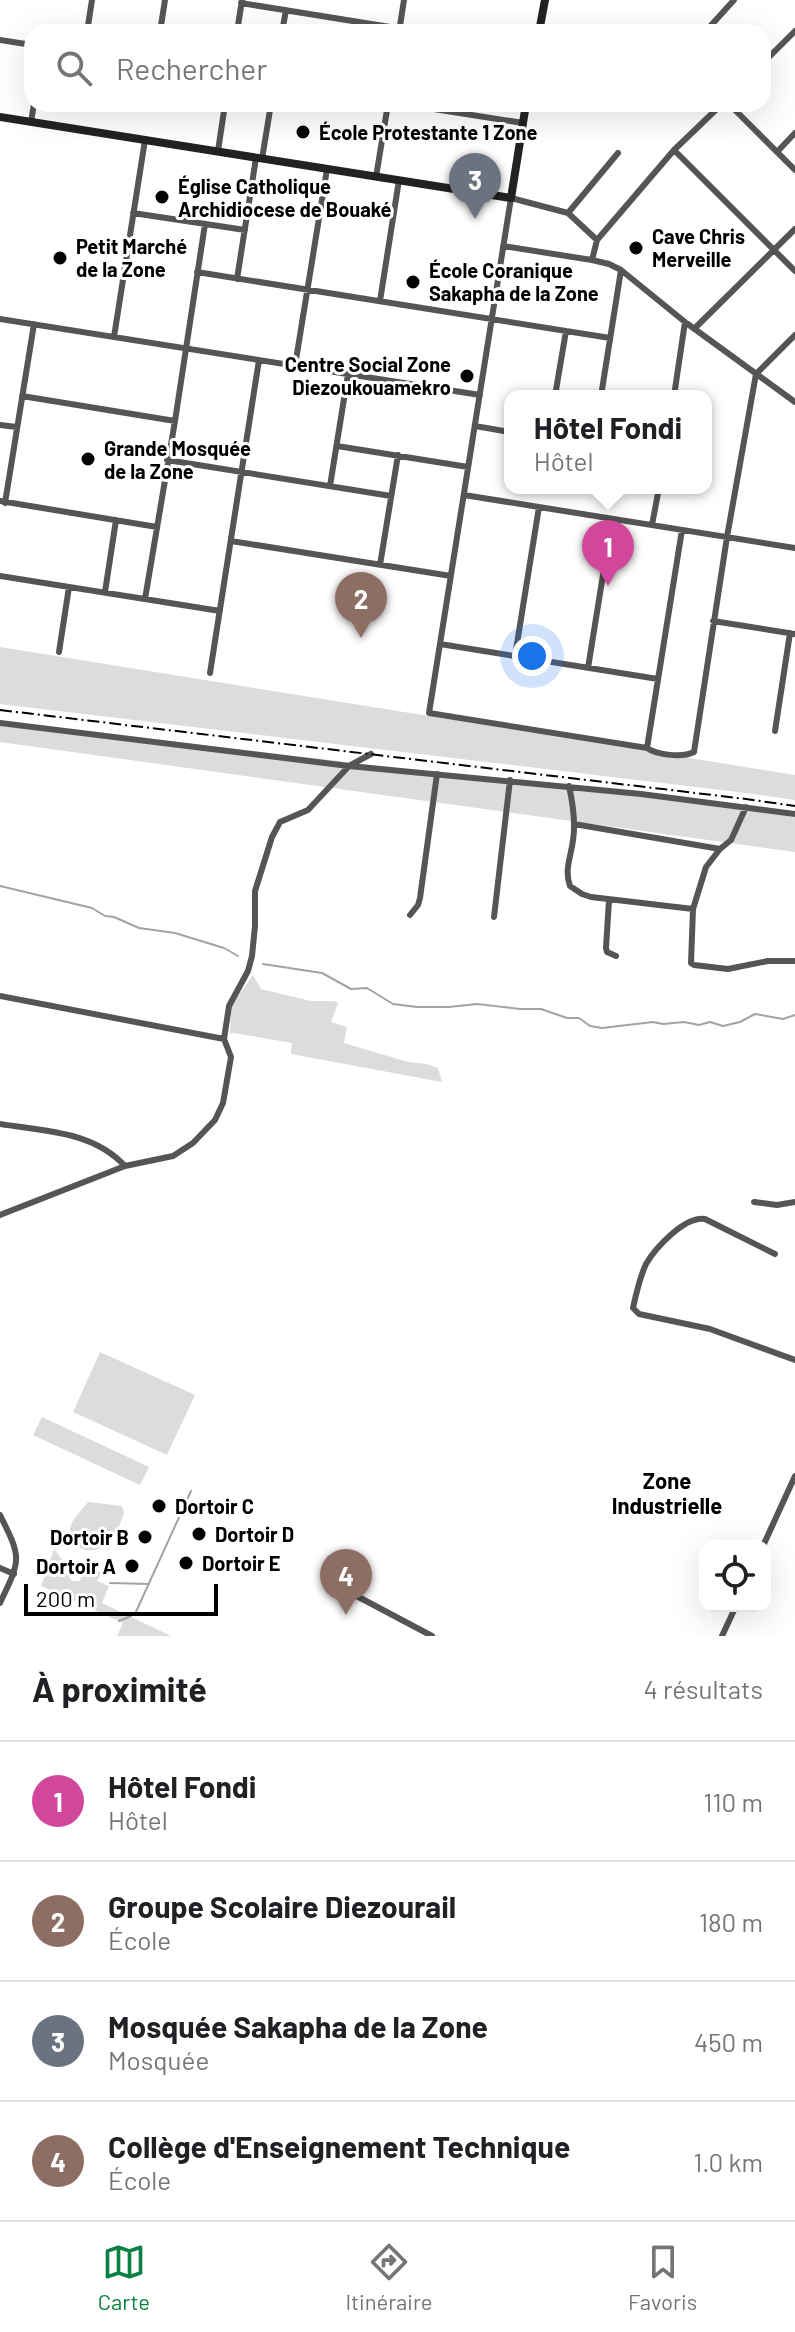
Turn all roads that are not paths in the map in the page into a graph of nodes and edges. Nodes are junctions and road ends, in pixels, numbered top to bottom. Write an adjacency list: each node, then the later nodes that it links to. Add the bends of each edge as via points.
1 (92, 0): 8 (street)
2 (165, 0): 9 (street)
3 (404, 0): 13 (street)
4 (545, 0): 14 (street)
5 (734, 0): 15 (street)
6 (241, 2): 7 (street); 10 (street)
7 (286, 10): 11 (street); 12 (street)
8 (88, 24)
9 (161, 24)
10 (238, 24)
11 (283, 24)
12 (366, 24)
13 (401, 24)
14 (540, 24)
15 (712, 24)
16 (795, 31): 19 (street)
17 (0, 40): 18 (street)
18 (24, 44)
19 (771, 55)
20 (33, 112): 29 (street)
21 (224, 112): 34 (street)
22 (269, 112): 37 (street)
23 (387, 112): 40 (street)
24 (453, 112): 30 (street)
25 (525, 112): 30 (street)
26 (714, 112): 33 (street)
27 (737, 112): 35 (street)
28 (0, 117): 29 (street)
29 (31, 122): 32 (street)
30 (523, 123): 42 (street)
31 (795, 133): 35 (street)
32 (145, 140): 34 (street); 43 (street)
33 (674, 150): 48 (street); 50 (street)
34 (218, 151): 37 (street)
35 (777, 152): 39 (street)
36 (618, 153): 44 (street)
37 (259, 158): 38 (street); 47 (street)
38 (327, 169): 40 (street); 56 (street)
39 (795, 170)
40 (376, 177): 41 (street)
41 (399, 180): 42 (street); 57 (street)
42 (511, 198): 44 (street); 49 (street)
43 (133, 213): 45 (street); 65 (street)
44 (568, 213): 48 (street)
45 (205, 224): 47 (street); 54 (street)
46 (795, 229): 50 (street)
47 (245, 230): 55 (street)
48 (597, 240): 51 (street)
49 (503, 246): 51 (street); 59 (street)
50 (774, 250): 53 (street); 62 (street)
51 (592, 260): 52 (street)
52 (621, 270): 60 (street); 66 (street)
53 (795, 271)
54 (197, 272): 55 (street); 67 (street)
55 (237, 279): 56 (street)
56 (307, 290): 57 (street); 69 (street)
57 (380, 301): 59 (street)
58 (0, 319): 61 (street)
59 (492, 319): 63 (street); 75 (street)
60 (685, 322): 62 (street); 74 (street)
61 (34, 324): 65 (street); 76 (street)
62 (694, 329): 71 (street)
63 (566, 331): 66 (street); 72 (street)
64 (795, 335): 71 (street)
65 (114, 337): 67 (street)
66 (610, 338): 73 (street)
67 (187, 348): 68 (street); 78 (street)
68 (259, 360): 69 (street); 87 (street)
69 (295, 366): 70 (street)
70 (348, 374): 75 (street); 83 (street)
71 (756, 374): 77 (street); 99 (street)
72 (556, 390)
73 (602, 390)
74 (675, 390)
75 (480, 395): 80 (street)
76 (22, 396): 78 (street); 81 (street)
77 (795, 402)
78 (175, 421): 85 (street)
79 (0, 425): 81 (street)
80 (475, 426): 82 (street); 86 (street)
81 (17, 427): 92 (street)
82 (504, 431)
83 (337, 446): 84 (street); 88 (street)
84 (398, 455): 86 (street); 91 (street)
85 (167, 460): 87 (street); 97 (street)
86 (468, 467): 90 (street)
87 (242, 472): 88 (street); 100 (street)
88 (330, 486): 91 (street)
89 (658, 494): 96 (street)
90 (464, 495): 93 (street); 104 (street)
91 (391, 496): 102 (street)
92 (3, 502): 95 (street)
93 (539, 507): 94 (street); 113 (street)
94 (612, 519): 96 (street); 114 (street)
95 (116, 520): 97 (street); 106 (street)
96 (652, 525): 98 (street)
97 (157, 527): 107 (street)
98 (682, 530): 99 (street); 116 (street)
99 (727, 537): 101 (street); 109 (street)
100 (231, 541): 102 (street); 108 (street)
101 (795, 548)
102 (380, 565): 104 (street)
103 (0, 576): 105 (street)
104 (451, 576): 111 (street)
105 (69, 587): 106 (street); 112 (street)
106 (105, 592): 107 (street)
107 (145, 599): 108 (street)
108 (220, 611): 115 (street)
109 (713, 621): 110 (street); 119 (street, via 694,752 659,754)
110 (792, 633): 118 (street)
111 (440, 644): 113 (street); 119 (street, via 429,713)
112 (59, 652)
113 (515, 656): 114 (street)
114 (588, 668): 116 (street)
115 (210, 673)
116 (658, 679): 119 (street)
117 (0, 723): 121 (street)
118 (775, 731)
119 (647, 748)
120 (371, 754): 121 (street)
121 (349, 766): 122 (street); 136 (street, via 312,807 280,822 272,837 255,891 252,956 229,1006)
122 (437, 774): 123 (street); 131 (street, via 420,898)
123 (510, 780): 124 (street); 132 (street)
124 (569, 786): 125 (street); 127 (street)
125 (746, 807): 126 (street); 128 (street, via 731,840)
126 (795, 814)
127 (574, 824): 128 (street); 129 (street, via 570,886)
128 (720, 849): 130 (street, via 706,867)
129 (609, 900): 130 (street); 133 (street, via 606,948)
130 (693, 909): 134 (street, via 694,965 728,969)
131 (410, 915)
132 (494, 917)
133 (616, 956)
134 (795, 961)
135 (0, 996): 136 (street)
136 (224, 1039): 138 (street, via 231,1057 215,1120 173,1156)
137 (0, 1124): 138 (street, via 91,1141)
138 (125, 1166): 141 (street)
139 (754, 1202): 140 (street)
140 (795, 1202)
141 (0, 1215)
142 (775, 1254): 143 (street, via 696,1217 682,1223 646,1264 633,1308)
143 (795, 1360)
144 (795, 1476): 146 (street)
145 (0, 1515): 148 (street, via 18,1558)
146 (766, 1540)
147 (0, 1568): 148 (street)
148 (14, 1574): 150 (street)
149 (351, 1593): 152 (street)
150 (0, 1603)
151 (733, 1612): 154 (street)
152 (424, 1634): 153 (street)
153 (432, 1636)
154 (722, 1636)

